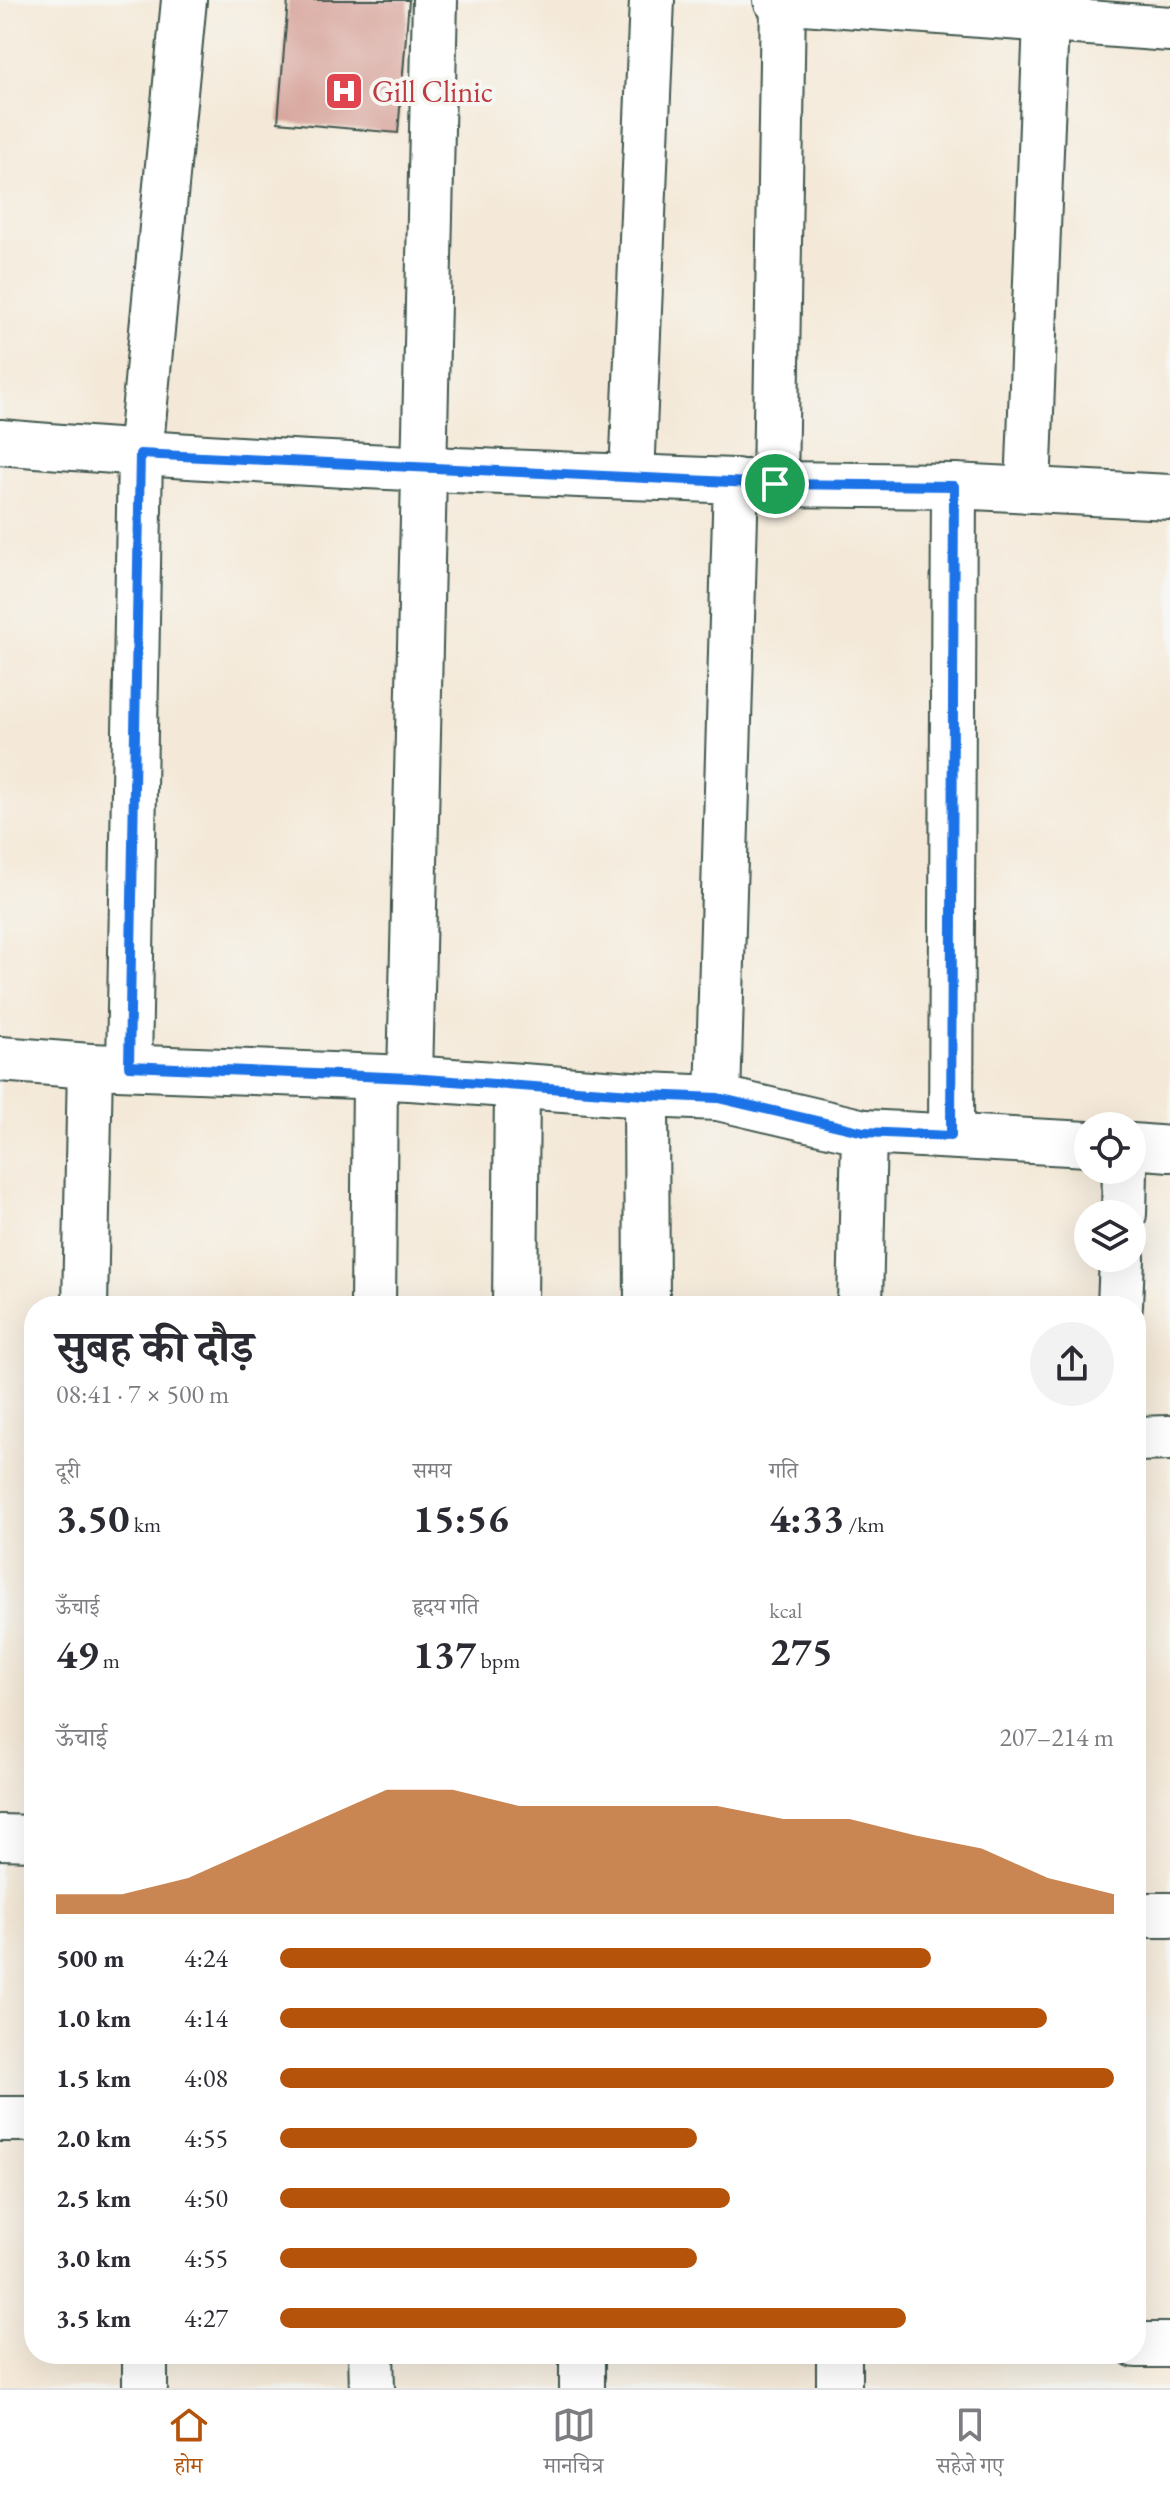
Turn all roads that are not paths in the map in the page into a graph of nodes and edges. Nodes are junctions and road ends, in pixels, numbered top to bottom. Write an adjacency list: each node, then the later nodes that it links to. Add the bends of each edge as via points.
1 (184, 0): 9 (street)
2 (435, 0): 10 (street)
3 (652, 0): 11 (street)
4 (776, 0): 5 (street)
5 (783, 1): 6 (street); 12 (street)
6 (1046, 20): 7 (street); 14 (street)
7 (1170, 29)
8 (0, 442): 9 (street)
9 (140, 454): 10 (street); 17 (street)
10 (423, 469): 11 (street); 18 (street)
11 (632, 477): 12 (street)
12 (755, 482): 13 (street); 21 (street)
13 (954, 486): 14 (street); 23 (street)
14 (1028, 490): 15 (street)
15 (1170, 497)
16 (0, 1059): 17 (street)
17 (109, 1066): 18 (street); 28 (street)
18 (393, 1078): 19 (street); 29 (street)
19 (517, 1086): 20 (street); 30 (street)
20 (646, 1095): 21 (street); 31 (street)
21 (718, 1098): 22 (street)
22 (864, 1132): 23 (street); 32 (street)
23 (951, 1136): 24 (street)
24 (1074, 1143)
25 (1146, 1147): 26 (street)
26 (1170, 1149)
27 (1121, 1272): 33 (street)
28 (86, 1296)
29 (374, 1296)
30 (515, 1296)
31 (647, 1296)
32 (860, 1296)
33 (1120, 1296)
34 (1170, 1438): 35 (street)
35 (1146, 1439)
36 (0, 1837): 37 (street)
37 (24, 1838)
38 (1146, 1915): 39 (street)
39 (1170, 1915)
40 (0, 2119): 41 (street)
41 (24, 2119)
42 (1146, 2345): 43 (street)
43 (1170, 2345)
44 (145, 2364): 48 (street)
45 (371, 2364): 49 (street)
46 (582, 2364): 50 (street)
47 (839, 2364): 51 (street)
48 (145, 2388)
49 (372, 2388)
50 (582, 2388)
51 (839, 2388)

